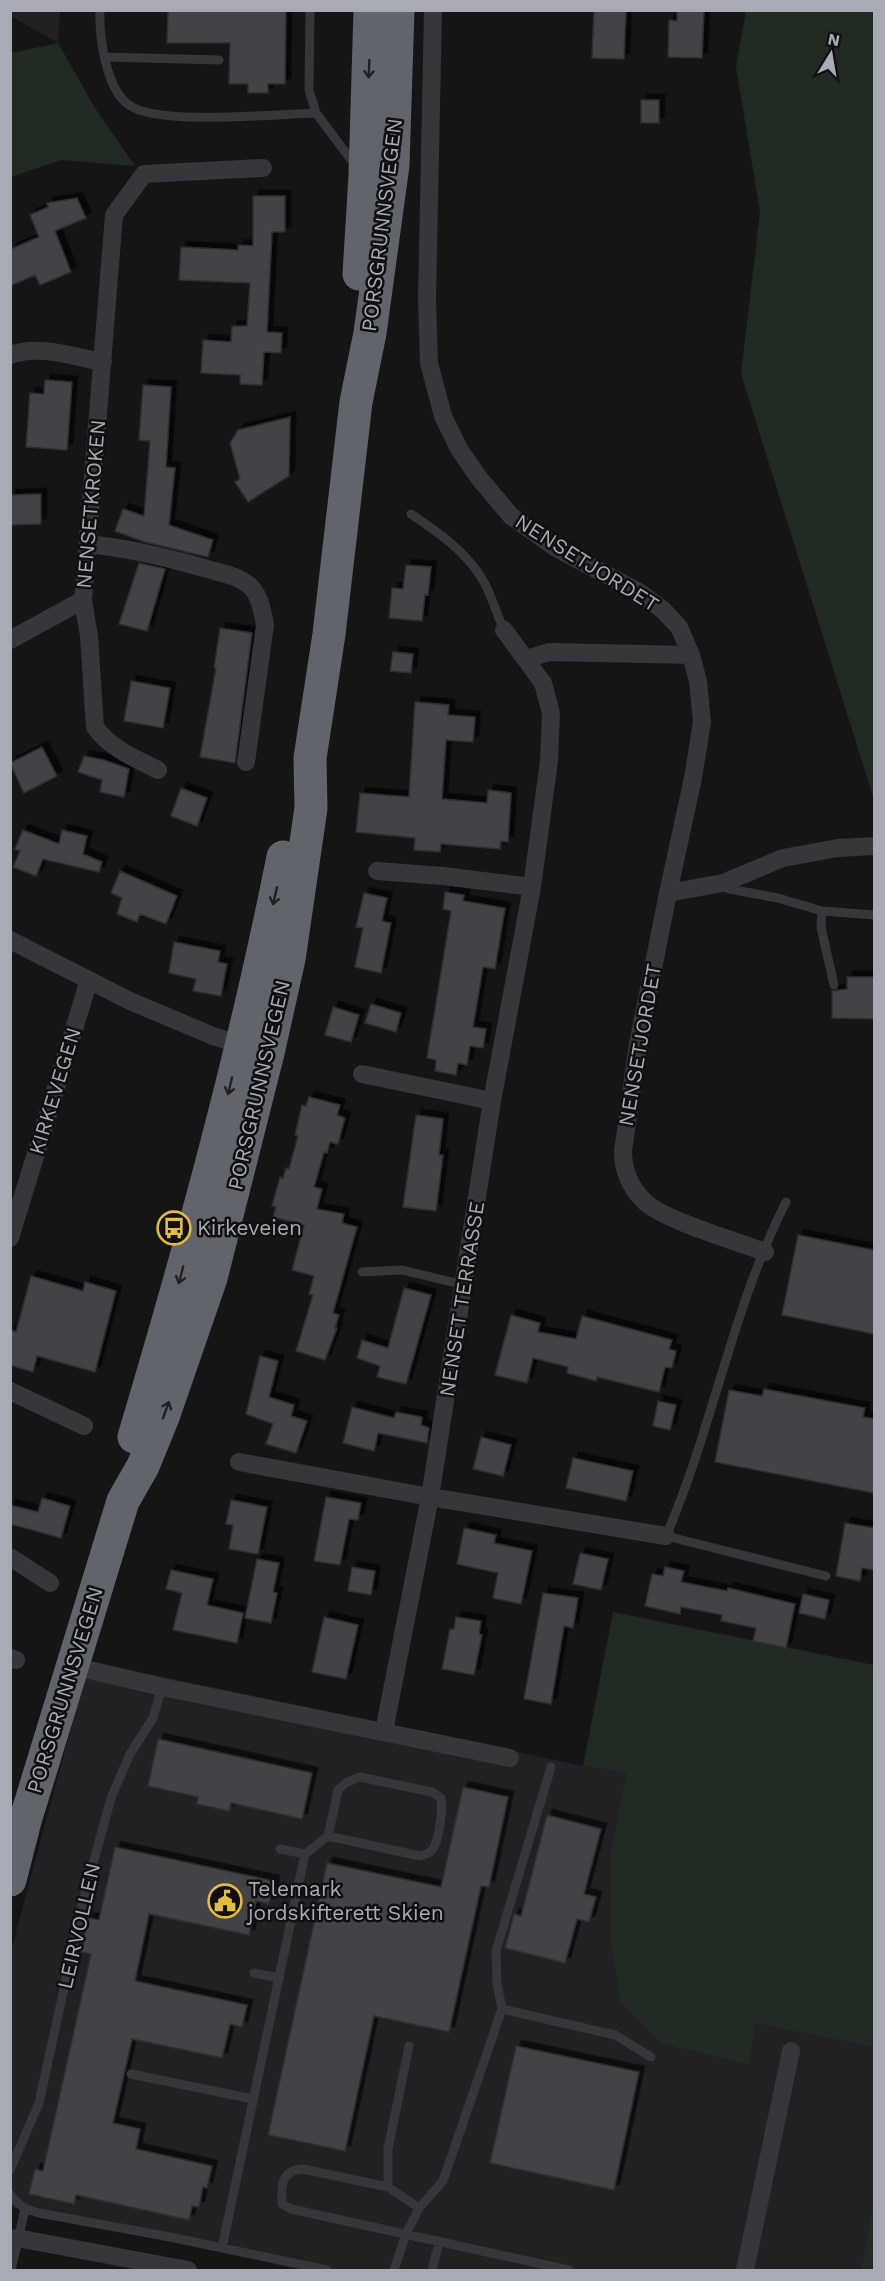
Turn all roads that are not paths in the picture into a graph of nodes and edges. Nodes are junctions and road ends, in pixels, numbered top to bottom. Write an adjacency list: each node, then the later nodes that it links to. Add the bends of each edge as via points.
1 (100, 10): 6 (lane)
2 (310, 10): 8 (lane, via 309,90)
3 (370, 10): 10 (highway, PORSGRUNNSVEGEN, one-way to 10)
4 (398, 10): 13 (highway, PORSGRUNNSVEGEN, via 393,165 370,333)
5 (433, 10): 19 (street, NENSETJORDET, via 427,299 429,363 443,416 459,449 511,516 556,548 639,592 663,610 678,627)
6 (105, 57): 7 (lane); 8 (lane, via 112,82 126,104 142,113 173,117)
7 (219, 60)
8 (316, 113): 10 (lane)
9 (263, 168): 12 (street, NENSETKROKEN, via 144,174 114,215)
10 (365, 176): 13 (highway, PORSGRUNNSVEGEN, via 355,331)
11 (10, 355): 12 (street, via 45,351)
12 (103, 362): 15 (street, NENSETKROKEN)
13 (356, 402): 33 (highway, PORSGRUNNSVEGEN, via 310,758 311,808 289,959)
14 (411, 514): 17 (lane, via 444,537 473,566)
15 (88, 544): 16 (street, NENSETKROKEN); 21 (street, via 166,557 238,578 253,589 265,625)
16 (83, 600): 18 (street, NENSETKROKEN); 22 (street, via 95,727 103,739)
17 (504, 630): 20 (street, NENSET TERRASSE)
18 (10, 640)
19 (691, 655): 20 (street, via 549,652); 27 (street, NENSETJORDET, via 702,722)
20 (526, 659): 26 (street, NENSET TERRASSE, via 543,683 551,713 549,761)
21 (246, 762)
22 (158, 770)
23 (874, 846): 25 (street, via 783,858)
24 (377, 871): 26 (street)
25 (723, 883): 27 (street); 28 (lane, via 729,889)
26 (532, 887): 35 (street, NENSET TERRASSE)
27 (668, 892): 38 (street, NENSETJORDET, via 638,1044 623,1164 645,1203 673,1218)
28 (822, 911): 29 (lane); 32 (lane, via 821,927)
29 (874, 915)
30 (10, 939): 31 (street)
31 (89, 980): 33 (street, via 130,1001); 37 (street, KIRKEVEGEN)
32 (834, 985)
33 (254, 1049): 49 (highway, PORSGRUNNSVEGEN, via 223,1232 197,1322 147,1457 123,1501)
34 (362, 1074): 35 (street)
35 (492, 1101): 40 (street, NENSET TERRASSE)
36 (786, 1202): 38 (lane)
37 (10, 1238)
38 (765, 1252): 45 (lane)
39 (362, 1272): 40 (lane, via 402,1270)
40 (464, 1285): 44 (street, NENSET TERRASSE)
41 (10, 1391): 42 (street)
42 (84, 1426)
43 (239, 1462): 44 (street)
44 (430, 1497): 45 (street); 51 (street, NENSET TERRASSE)
45 (666, 1536): 47 (lane)
46 (10, 1557): 48 (street)
47 (826, 1576)
48 (50, 1583)
49 (72, 1666): 50 (street); 57 (highway, PORSGRUNNSVEGEN)
50 (162, 1686): 51 (street); 66 (lane, LEIRVOLLEN, via 153,1718 130,1754 111,1798 84,1897 39,2103)
51 (384, 1731): 52 (street)
52 (510, 1758)
53 (551, 1767): 60 (lane, via 496,1951)
54 (328, 1836): 54 (lane, via 338,1790 360,1777 432,1792 441,1798 443,1808 435,1846 420,1856); 56 (lane)
55 (280, 1849): 56 (lane)
56 (305, 1854): 59 (lane)
57 (10, 1880)
58 (254, 1972): 59 (lane)
59 (279, 1977): 65 (lane)
60 (502, 2009): 63 (lane, via 615,2035); 69 (lane, via 443,2181)
61 (409, 2046): 67 (lane, via 388,2149)
62 (791, 2051): 81 (street)
63 (651, 2057)
64 (131, 2074): 65 (lane)
65 (253, 2099): 74 (lane)
66 (10, 2170)
67 (388, 2187): 69 (lane); 71 (lane, via 303,2169 291,2170 281,2191 282,2204)
68 (10, 2194): 70 (lane)
69 (419, 2208): 71 (lane)
70 (26, 2209): 72 (lane); 74 (lane)
71 (406, 2234): 73 (lane); 78 (lane)
72 (17, 2238): 75 (lane); 76 (street)
73 (439, 2243): 79 (lane); 80 (lane)
74 (222, 2248): 77 (lane)
75 (11, 2271)
76 (188, 2271)
77 (327, 2271)
78 (394, 2271)
79 (432, 2271)
80 (569, 2271)
81 (745, 2271)

